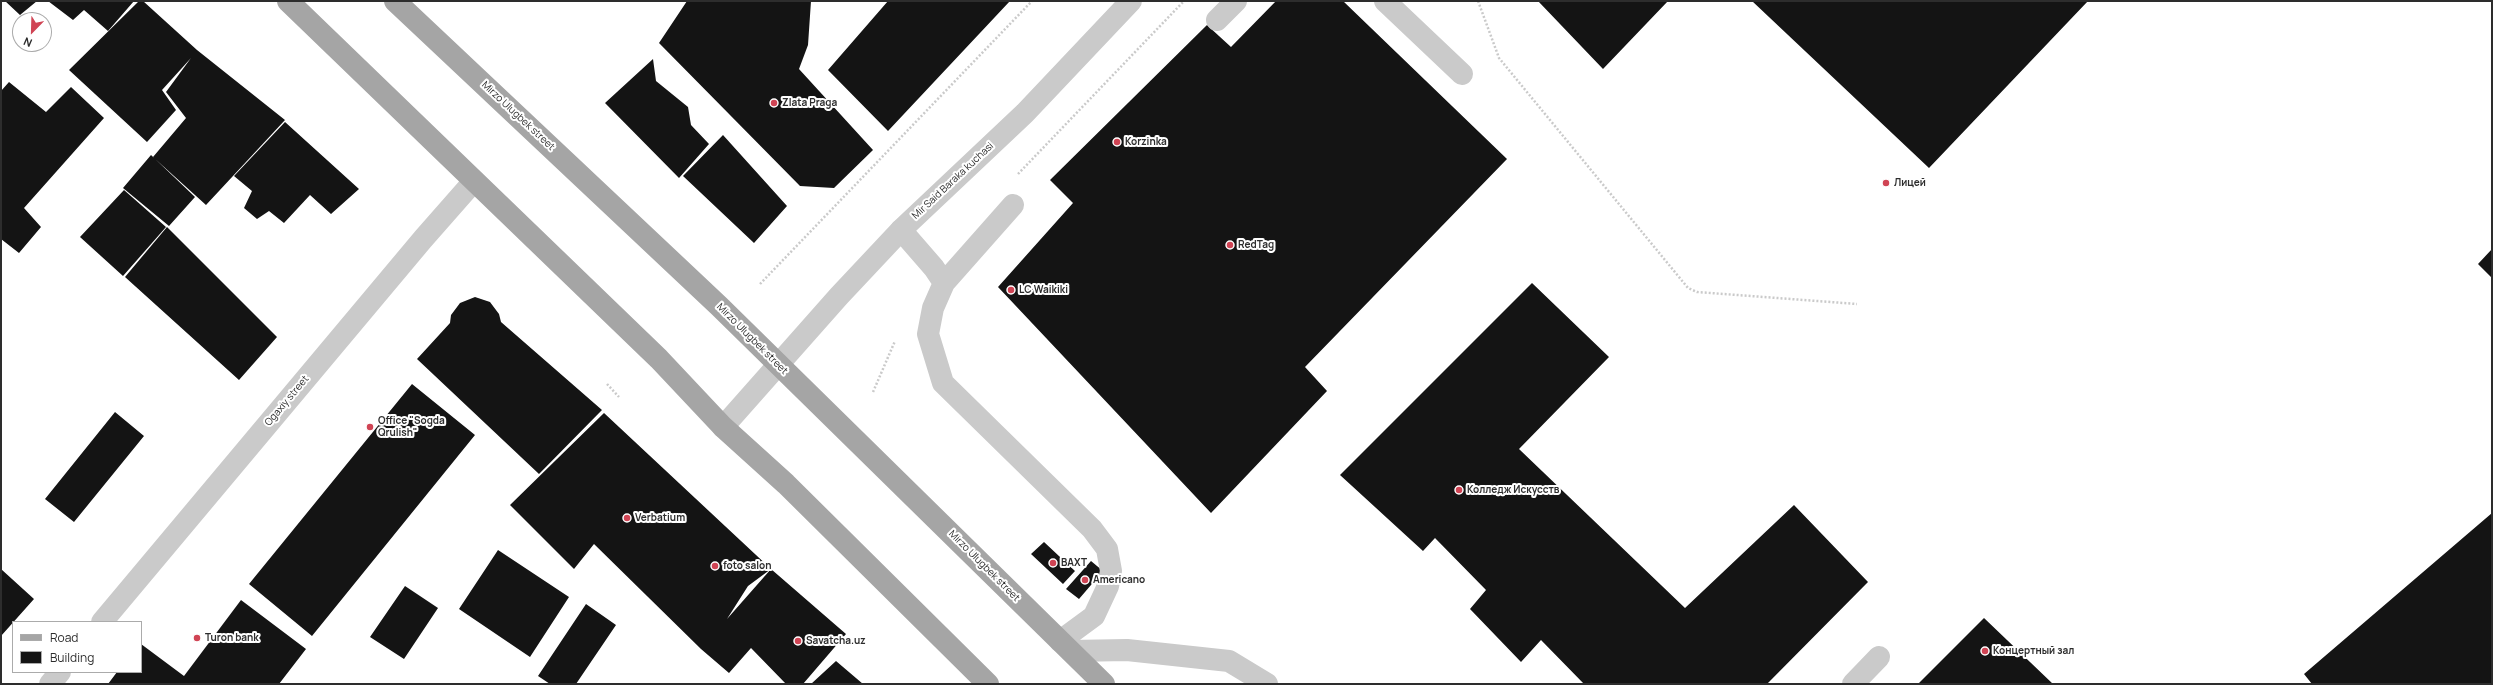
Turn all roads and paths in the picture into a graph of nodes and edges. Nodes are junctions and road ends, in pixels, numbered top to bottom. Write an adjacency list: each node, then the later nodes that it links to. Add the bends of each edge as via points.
1 (288, 1): 10 (main road)
2 (395, 1): 16 (main road, Mirzo Ulugbek street, via 719,306)
3 (1032, 1): 14 (path)
4 (1131, 1): 12 (street, Mir Said Baraka kuchasi, via 1024,113)
5 (1236, 1): 8 (street)
6 (1385, 1): 9 (street)
7 (1478, 1): 15 (path, via 1499,58 1688,288 1697,292)
8 (1217, 20)
9 (1462, 74)
10 (474, 181): 19 (main road, via 659,359); 20 (street, Ogaxiy street)
11 (1013, 205): 13 (street)
12 (901, 230): 13 (street); 16 (street, Mir Said Baraka kuchasi)
13 (944, 283): 21 (street, via 933,308 928,334 943,383 1092,529 1107,549 1111,571 1108,586 1094,616)
14 (760, 284)
15 (1857, 304)
16 (777, 364): 19 (street, Mir Said Baraka kuchasi); 21 (main road, Mirzo Ulugbek street)
17 (608, 384): 18 (path)
18 (619, 397)
19 (723, 427): 25 (main road, via 786,484)
20 (103, 621)
21 (1066, 646): 26 (main road, Mirzo Ulugbek street); 27 (street, via 1229,660)
22 (1879, 657): 28 (street)
23 (59, 673): 24 (street)
24 (50, 684)
25 (988, 684)
26 (1104, 684)
27 (1267, 684)
28 (1853, 684)

